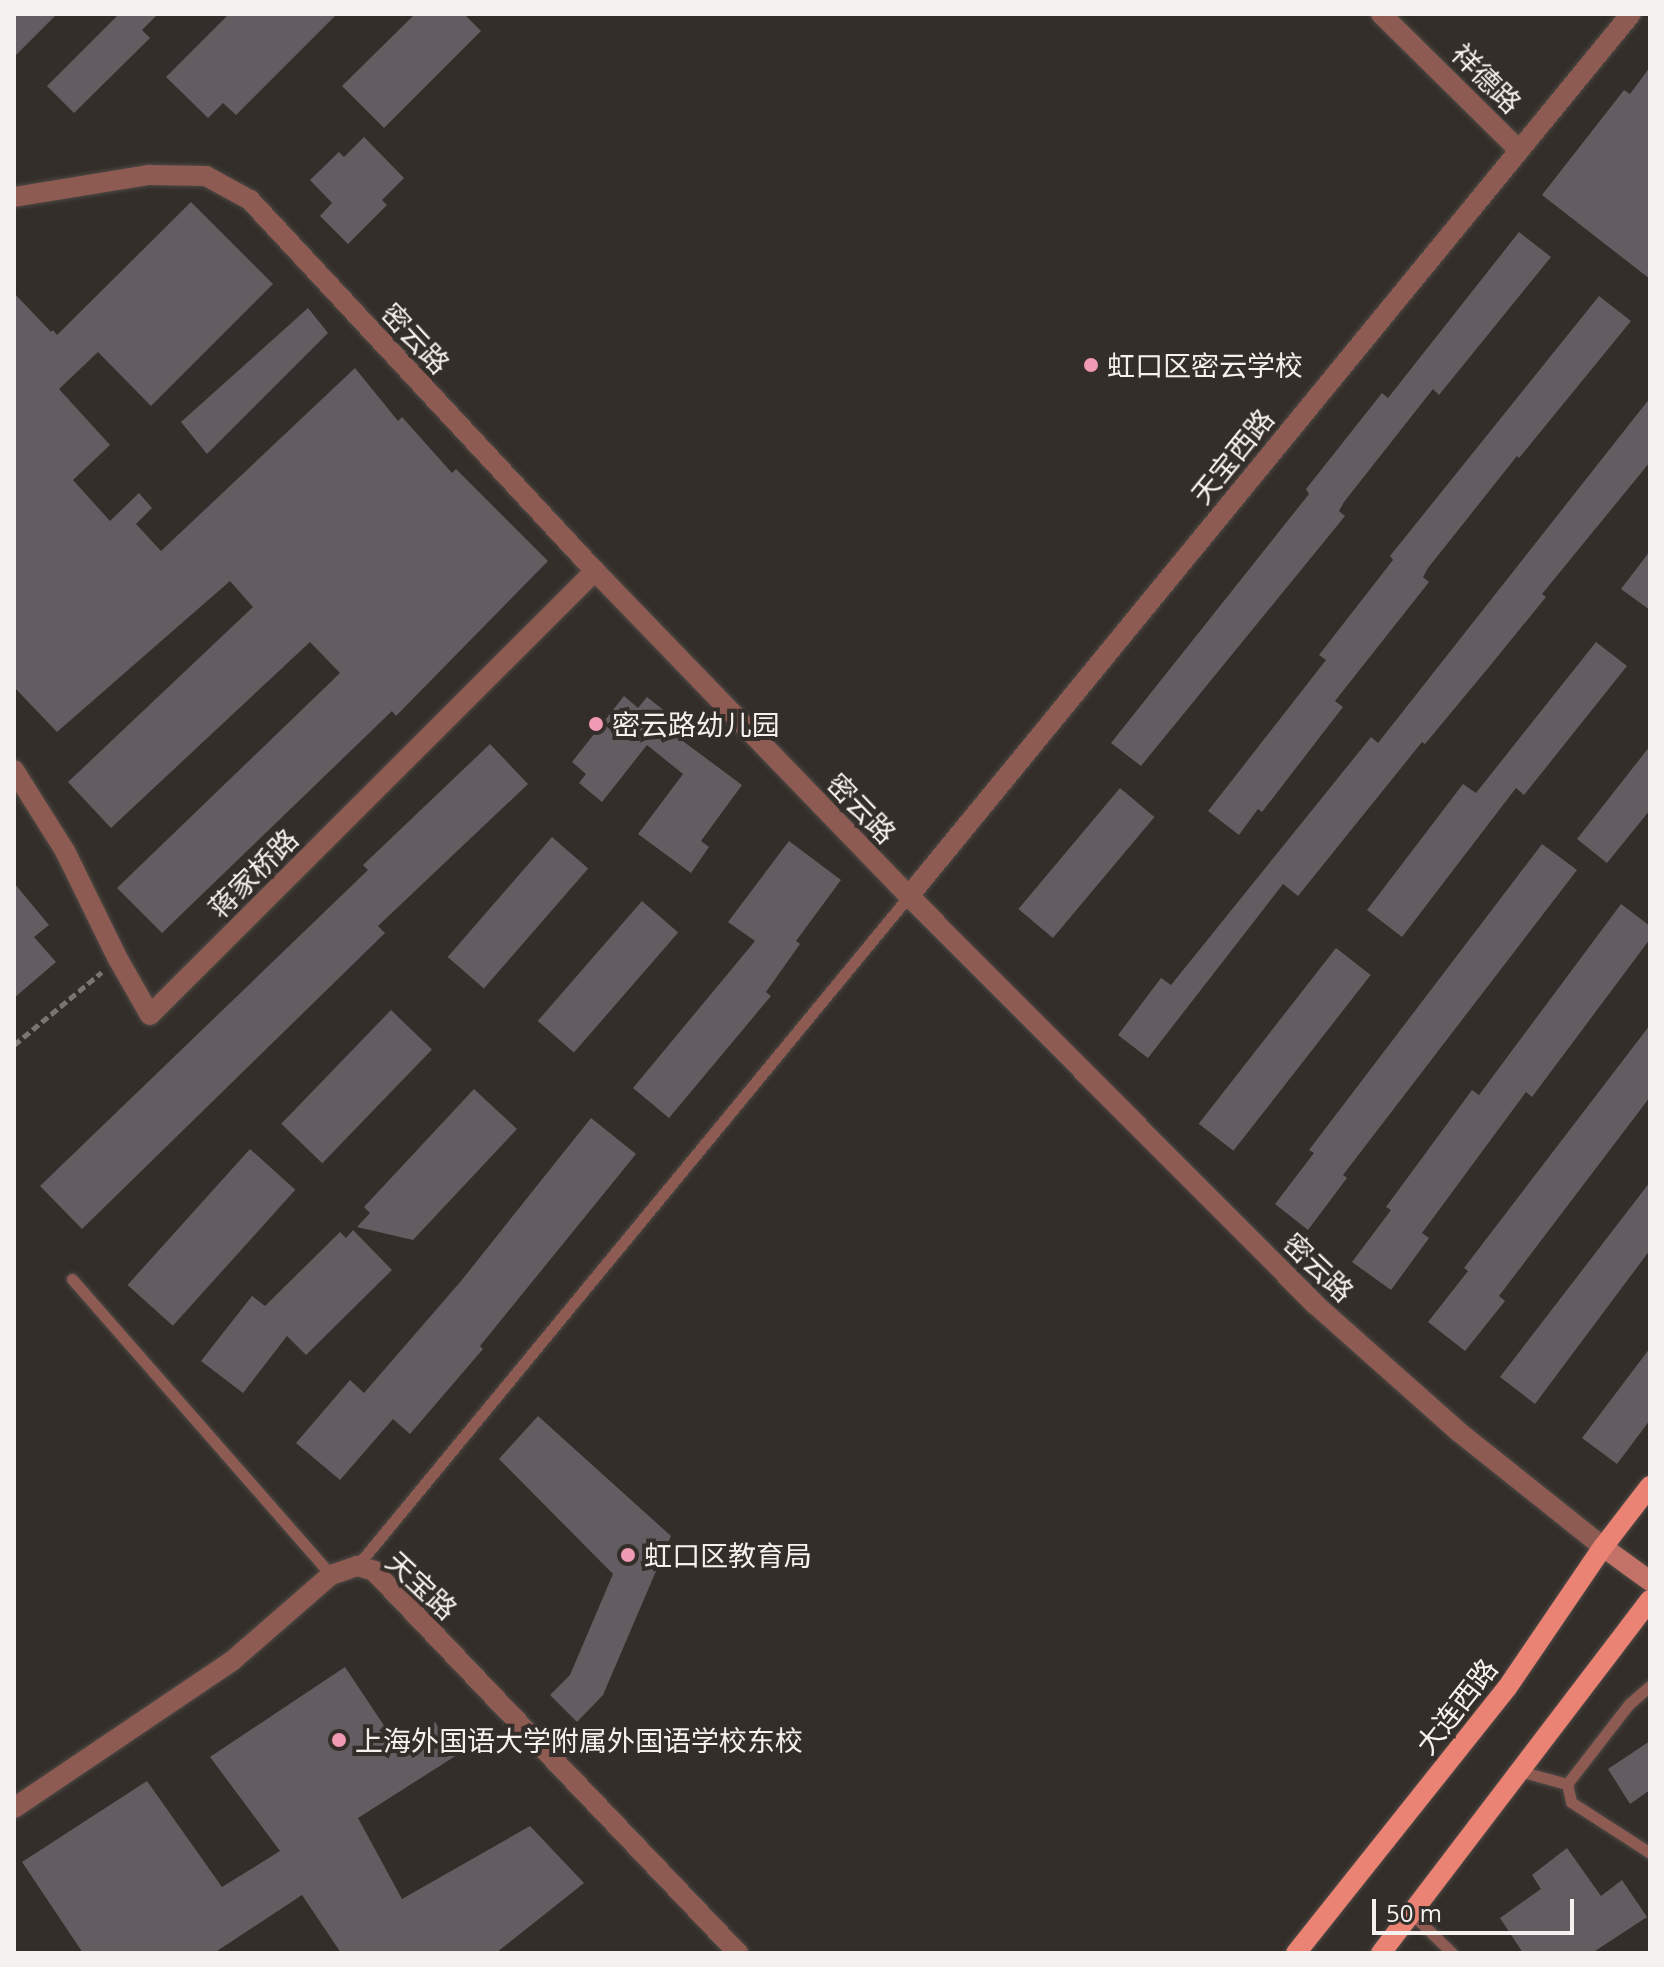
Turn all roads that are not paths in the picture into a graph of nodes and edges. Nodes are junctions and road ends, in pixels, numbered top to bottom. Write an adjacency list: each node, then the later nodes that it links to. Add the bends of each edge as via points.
1 (1381, 14): 3 (street, 祥德路)
2 (1631, 14): 3 (street, 天宝西路)
3 (1518, 149): 7 (street, 天宝西路)
4 (14, 197): 5 (street, 密云路, via 149,175 206,176 250,200)
5 (595, 571): 6 (street, 蒋家桥路, via 150,1015 65,851); 7 (street, 密云路)
6 (14, 770)
7 (909, 896): 10 (street, 密云路, via 1316,1305 1459,1432); 11 (lane)
8 (72, 1279): 12 (lane)
9 (1650, 1486): 10 (main road, 大连西路)
10 (1603, 1547): 13 (street, 密云路); 22 (main road, 大连西路, via 1507,1688)
11 (357, 1566): 12 (street, 天宝路); 21 (street, 天宝路, via 374,1571)
12 (331, 1575): 18 (street, 天宝路, via 232,1661)
13 (1650, 1581)
14 (1650, 1600): 16 (main road)
15 (1650, 1686): 17 (lane, via 1629,1704)
16 (1519, 1771): 17 (lane); 20 (main road)
17 (1567, 1784): 19 (lane, via 1571,1802)
18 (14, 1808)
19 (1650, 1853)
20 (1411, 1913): 23 (main road); 24 (lane)
21 (738, 1953)
22 (1296, 1953)
23 (1381, 1953)
24 (1452, 1953)

